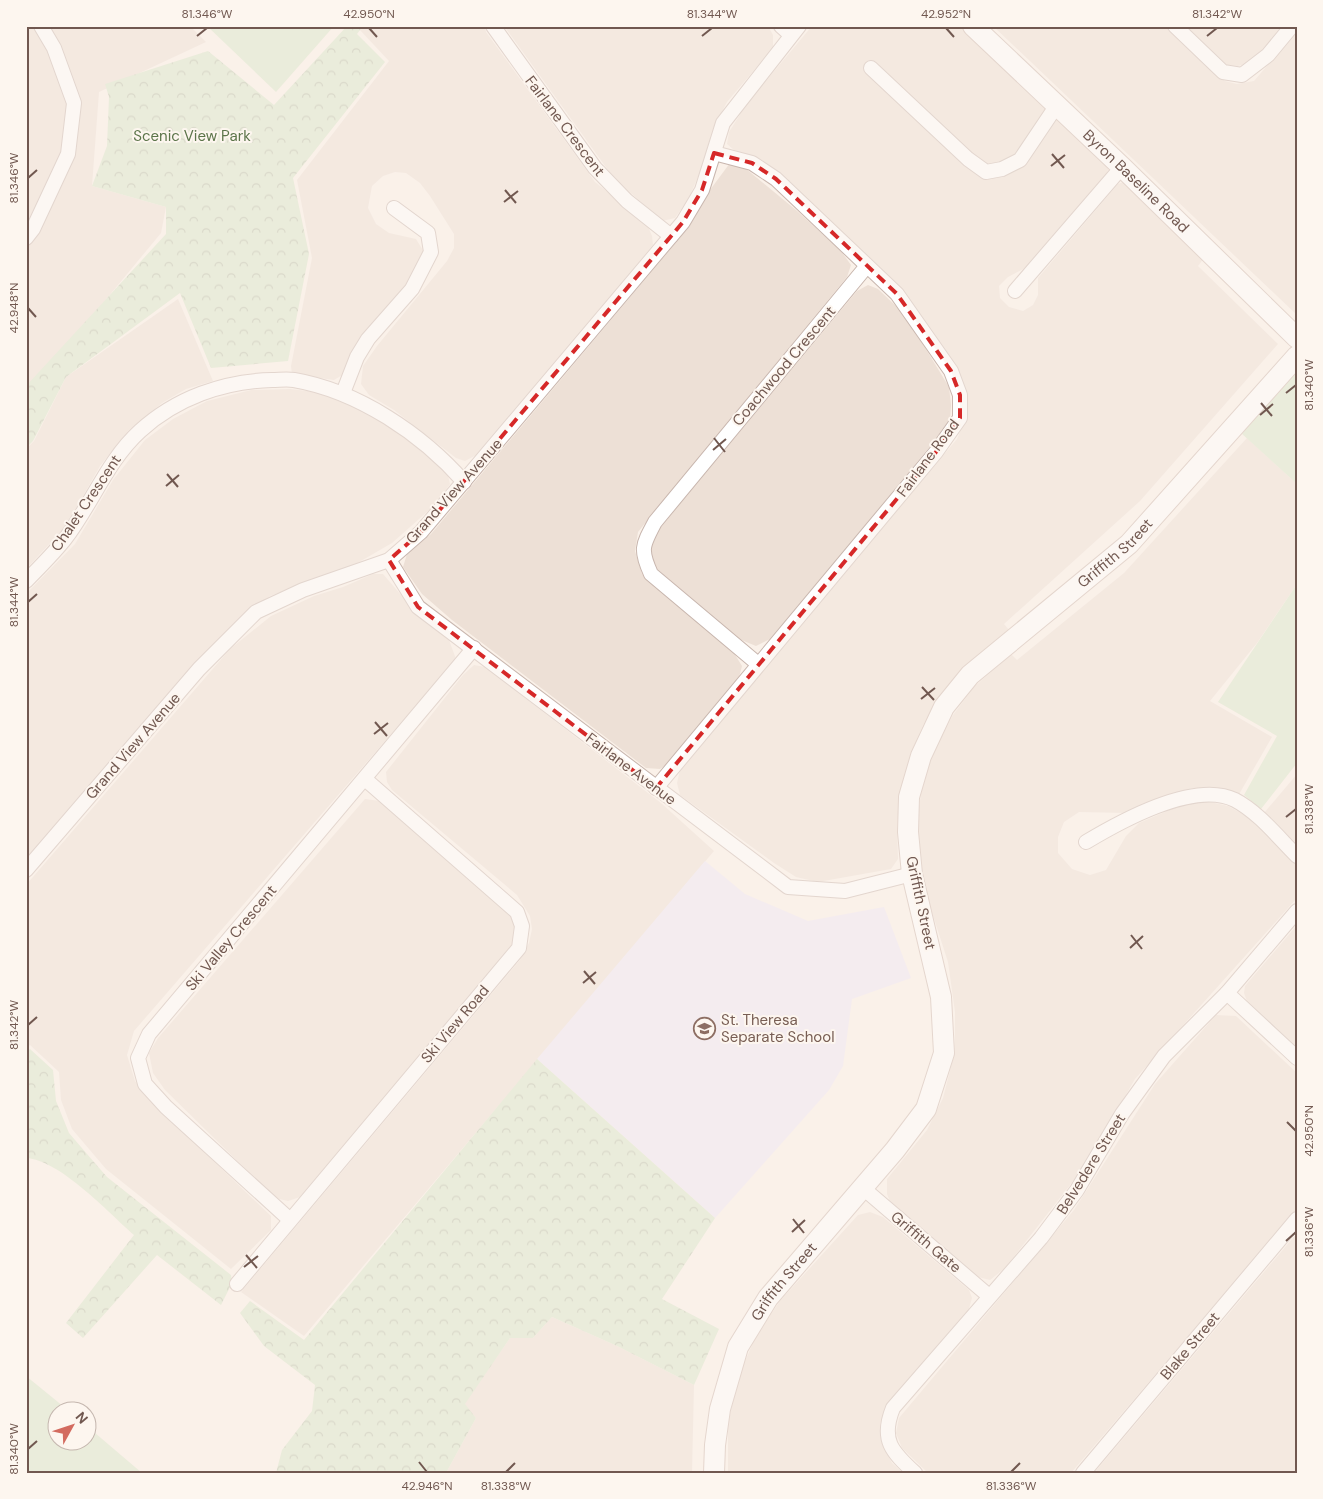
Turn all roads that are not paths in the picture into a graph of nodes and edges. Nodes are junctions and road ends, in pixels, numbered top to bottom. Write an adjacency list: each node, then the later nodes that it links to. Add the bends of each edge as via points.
1 (41, 26): 12 (street, via 54,48 74,104 68,154)
2 (493, 26): 13 (street, Fairlane Crescent, via 594,168 627,201)
3 (973, 26): 8 (street, Byron Baseline Road)
4 (1175, 26): 5 (street, via 1223,72 1242,74 1268,55)
5 (1292, 26)
6 (790, 29): 9 (street, Grand View Avenue, via 723,123)
7 (871, 68): 8 (street, via 986,172 1020,160)
8 (1057, 105): 10 (street, Byron Baseline Road)
9 (714, 152): 13 (street, Grand View Avenue, via 702,190); 14 (street, Fairlane Road, via 752,163 776,179)
10 (1122, 167): 15 (street); 16 (street, Byron Baseline Road)
11 (394, 208): 18 (street, via 428,233 431,252 412,289 368,339)
12 (29, 230)
13 (671, 236): 19 (street, Grand View Avenue)
14 (866, 267): 23 (street, Fairlane Road, via 897,294 951,371 960,396 960,418 936,452); 23 (street, Coachwood Crescent, via 655,522 646,540 643,556 651,574)
15 (1015, 291)
16 (1297, 338)
17 (1297, 356): 29 (street, Griffith Street, via 1129,544 970,675 944,707 921,756 909,797)
18 (343, 393): 19 (street, Chalet Crescent, via 394,422 439,457); 21 (street, Chalet Crescent, via 293,380 244,381 181,402 141,430 118,454 65,539)
19 (464, 482): 20 (street, Grand View Avenue, via 421,532)
20 (389, 560): 22 (street, Fairlane Avenue, via 418,607); 28 (street, Grand View Avenue, via 303,590 256,612 199,669)
21 (26, 581)
22 (474, 648): 24 (street, Ski Valley Crescent); 25 (street, Fairlane Avenue)
23 (758, 664): 25 (street, Fairlane Road)
24 (365, 779): 34 (street, Ski Valley Crescent, via 150,1034 138,1058 145,1084 166,1107); 34 (street, Ski View Road, via 512,906 522,926 519,948)
25 (656, 788): 29 (street, Fairlane Avenue, via 788,887 845,891)
26 (1086, 842): 27 (street, via 1144,811 1198,794 1234,799)
27 (1297, 856)
28 (26, 870)
29 (912, 874): 33 (street, Griffith Street, via 941,997 944,1053 926,1109)
30 (1297, 911): 31 (street, Belvedere Street)
31 (1227, 993): 32 (street); 37 (street, Belvedere Street, via 1164,1056 1122,1114 1077,1190 1041,1238)
32 (1297, 1058)
33 (863, 1188): 37 (street, Griffith Gate); 38 (street, Griffith Street, via 768,1298 738,1347 720,1409 714,1444)
34 (290, 1219): 36 (street, Ski View Road)
35 (1297, 1219): 40 (street, Blake Street)
36 (237, 1284)
37 (989, 1296): 39 (street, Belvedere Street, via 893,1408 888,1419 887,1441 897,1457)
38 (714, 1473)
39 (915, 1473)
40 (1082, 1473)

